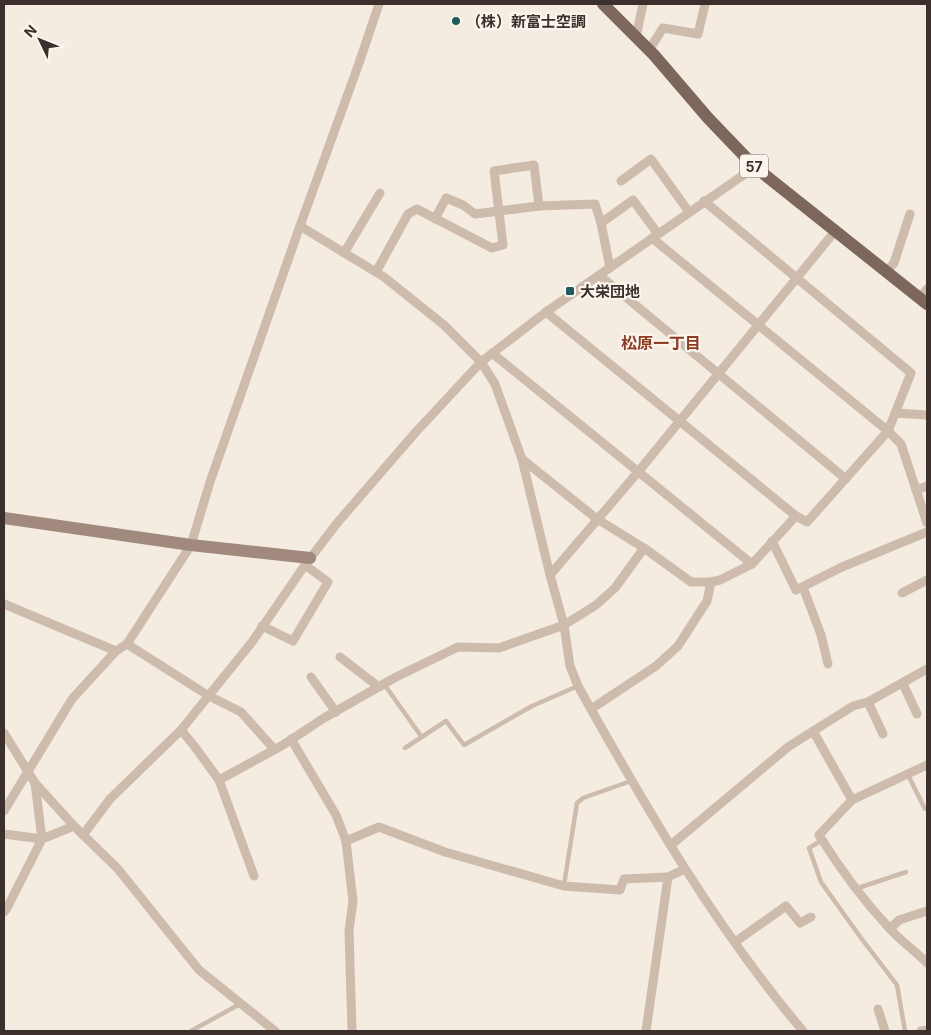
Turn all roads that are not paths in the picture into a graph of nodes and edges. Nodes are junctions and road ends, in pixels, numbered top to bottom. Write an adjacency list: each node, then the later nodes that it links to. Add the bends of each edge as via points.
1 (379, 4): 17 (street)
2 (603, 4): 5 (main road, 57)
3 (643, 4): 5 (street)
4 (705, 4): 6 (street, via 698,34 663,28)
5 (636, 37): 6 (main road, 57)
6 (649, 50): 7 (main road, 57)
7 (754, 167): 10 (street); 18 (main road, 57)
8 (621, 181): 13 (street, via 651,159)
9 (380, 193): 20 (street)
10 (704, 201): 13 (street); 25 (street)
11 (539, 206): 12 (street); 12 (street, via 534,165 494,171); 16 (street, via 595,204)
12 (500, 210): 15 (street, via 475,214 446,198); 15 (street, via 504,245 492,248)
13 (689, 212): 19 (street)
14 (910, 214): 22 (street, via 894,263)
15 (435, 219): 23 (street, via 417,209 408,214)
16 (601, 223): 19 (street, via 633,200); 21 (street)
17 (300, 226): 20 (street); 47 (street)
18 (836, 230): 22 (main road, 57); 25 (street)
19 (655, 236): 21 (street); 28 (street)
20 (344, 253): 23 (street)
21 (610, 268): 24 (street)
22 (887, 271): 26 (main road, 57)
23 (376, 272): 30 (street, via 444,324)
24 (599, 275): 27 (street); 31 (street)
25 (796, 278): 28 (street); 32 (street, via 911,373)
26 (925, 297)
27 (546, 312): 29 (street); 34 (street)
28 (758, 325): 31 (street); 35 (street)
29 (492, 353): 30 (street); 37 (street)
30 (481, 362): 36 (street, via 495,384); 49 (street, via 344,515)
31 (718, 374): 34 (street); 38 (street)
32 (895, 413): 33 (street); 35 (street)
33 (927, 415)
34 (679, 421): 37 (street); 41 (street)
35 (888, 431): 38 (street); 40 (street, via 901,444)
36 (522, 459): 43 (street); 51 (street)
37 (638, 472): 43 (street); 50 (street)
38 (846, 479): 41 (street, via 807,522)
39 (927, 486): 40 (street)
40 (916, 490): 44 (street)
41 (796, 516): 46 (street)
42 (4, 518): 47 (street)
43 (597, 519): 48 (street); 51 (street)
44 (927, 523)
45 (927, 532): 54 (street)
46 (772, 541): 50 (street); 54 (street, via 796,590)
47 (191, 545): 49 (street); 59 (street)
48 (644, 548): 53 (street, via 691,582); 57 (street, via 615,588 596,605)
49 (308, 562): 58 (street); 58 (street, via 328,582 293,641)
50 (752, 564): 53 (street)
51 (550, 575): 57 (street)
52 (927, 580): 55 (street)
53 (711, 582): 70 (street, via 707,601 678,646 656,666)
54 (803, 587): 62 (street)
55 (902, 594)
56 (4, 604): 60 (street)
57 (564, 625): 66 (street, via 499,648 458,647); 67 (street, via 570,666)
58 (262, 626): 68 (street)
59 (127, 644): 60 (street); 68 (street)
60 (116, 651): 82 (street, via 72,699)
61 (340, 657): 66 (street)
62 (828, 664)
63 (927, 669): 65 (street)
64 (311, 677): 71 (street)
65 (903, 684): 69 (street); 72 (street)
66 (381, 685): 71 (street); 77 (lane)
67 (578, 686): 70 (street); 77 (lane, via 532,706 464,745 446,722)
68 (208, 696): 73 (street); 80 (street, via 241,712)
69 (868, 702): 74 (street, via 854,706); 76 (street)
70 (591, 709): 85 (street)
71 (336, 712): 78 (street)
72 (917, 714)
73 (181, 730): 84 (street); 92 (street, via 110,799)
74 (813, 731): 87 (street); 96 (street, via 788,747)
75 (4, 733): 82 (street)
76 (883, 734)
77 (421, 736): 79 (lane)
78 (291, 739): 80 (street); 95 (street, via 336,815)
79 (405, 748)
80 (274, 749): 84 (street)
81 (927, 764): 83 (street)
82 (28, 773): 86 (street); 89 (street)
83 (908, 775): 87 (street); 88 (lane)
84 (219, 780): 99 (street)
85 (632, 780): 96 (street); 101 (lane, via 577,803)
86 (35, 783): 90 (street); 93 (street)
87 (852, 800): 94 (street, via 819,835)
88 (925, 809)
89 (4, 811)
90 (74, 826): 92 (street); 93 (street)
91 (4, 834): 93 (street)
92 (83, 836): 109 (street, via 118,869 199,970)
93 (42, 839): 104 (street)
94 (822, 840): 102 (street); 118 (lane, via 809,848 821,882 897,985)
95 (346, 841): 101 (street, via 379,827 445,852); 114 (street, via 353,901 349,931)
96 (671, 845): 97 (street)
97 (685, 869): 100 (street); 107 (street)
98 (906, 872): 102 (lane)
99 (254, 876)
100 (668, 876): 101 (street, via 624,879 620,890); 115 (street)
101 (564, 886)
102 (857, 891): 106 (street)
103 (927, 911): 106 (street, via 899,920)
104 (4, 912)
105 (811, 917): 107 (street, via 800,923 786,906)
106 (890, 929): 108 (street)
107 (735, 942): 116 (street)
108 (927, 963)
109 (240, 1004): 112 (lane); 113 (street)
110 (878, 1009): 117 (street)
111 (927, 1030): 119 (street)
112 (191, 1031)
113 (275, 1031)
114 (352, 1031)
115 (646, 1031)
116 (803, 1031)
117 (886, 1031)
118 (904, 1031)
119 (921, 1031)

